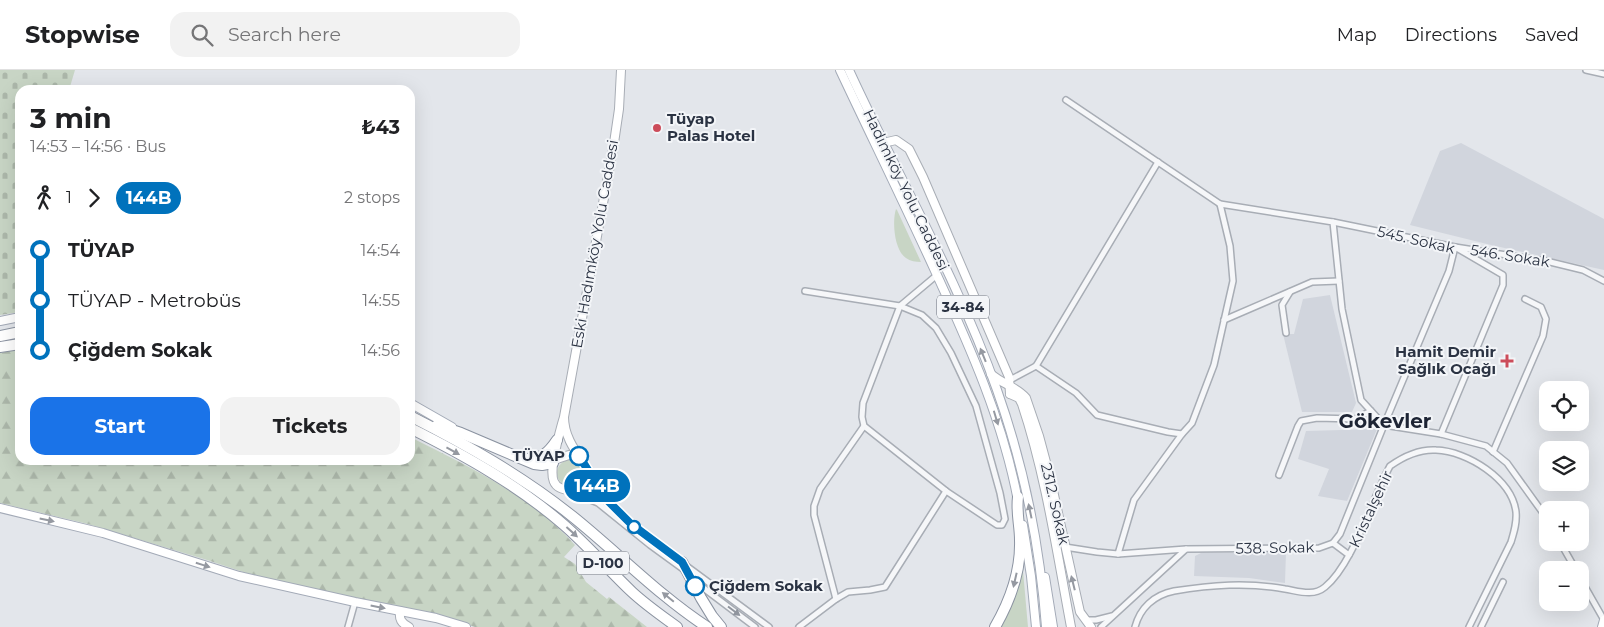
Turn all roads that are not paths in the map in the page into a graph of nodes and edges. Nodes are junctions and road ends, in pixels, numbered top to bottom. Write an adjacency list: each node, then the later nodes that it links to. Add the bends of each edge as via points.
1 (621, 70): 32 (main road, Eski Hadımköy Yolu Caddesi, via 614,143)
2 (840, 70): 12 (main road, Hadımköy Yolu Caddesi / 34-84)
3 (849, 70): 7 (main road, Hadımköy Yolu Caddesi / 34-84)
4 (1588, 70): 5 (street)
5 (1604, 74)
6 (1066, 100): 8 (street)
7 (883, 143): 28 (main road, Hadımköy Yolu Caddesi / 34-84, one-way to 7, via 957,294); 29 (main road, 2312. Sokak, via 896,140 909,149)
8 (1158, 162): 9 (street); 27 (street)
9 (1220, 204): 10 (street, 545. Sokak); 20 (street, via 1230,246 1233,281)
10 (1333, 222): 11 (street, 545. Sokak); 13 (street)
11 (1455, 247): 14 (street, 546. Sokak, via 1546,261 1583,270); 37 (street, 546. Sokak, via 1449,271); 41 (street, 545. Sokak, via 1503,275 1503,285)
12 (937, 275): 18 (street); 52 (main road, Hadımköy Yolu Caddesi / 34-84, one-way to 52, via 990,399)
13 (1339, 281): 16 (street, via 1312,282); 31 (street, via 1361,400)
14 (1604, 281)
15 (805, 291): 18 (street)
16 (1291, 291): 20 (street); 23 (street, via 1282,305)
17 (1525, 299): 43 (street, via 1541,307 1546,319 1544,336)
18 (900, 306): 38 (street, via 863,403); 51 (street, via 922,315 936,328 976,406 1000,493 1005,519 1002,525)
19 (15, 318): 21 (main road)
20 (1224, 320): 40 (street, via 1205,390 1192,423)
21 (0, 321)
22 (15, 333): 24 (highway)
23 (1286, 333)
24 (0, 336)
25 (15, 345): 26 (highway)
26 (0, 347)
27 (1036, 366): 29 (street); 40 (street, via 1076,393 1097,415)
28 (990, 373): 29 (main road, 2312. Sokak); 33 (main road, Hadımköy Yolu Caddesi / 34-84)
29 (1010, 387): 33 (main road, via 1005,396); 57 (main road, 2312. Sokak, via 1023,394 1032,412); 87 (main road, 2312. Sokak, via 1022,404 1039,464)
30 (415, 406): 39 (main road)
31 (1371, 411): 37 (street); 49 (street, via 1355,419 1301,421)
32 (564, 417): 42 (main road, Eski Hadımköy Yolu Caddesi); 44 (main road, Eski Hadımköy Yolu Caddesi, via 564,428)
33 (1006, 417): 61 (main road, Hadımköy Yolu Caddesi / 34-84, one-way to 33, via 1026,493)
34 (415, 422): 39 (highway)
35 (415, 423): 47 (highway, D-100)
36 (415, 424): 74 (highway, D-100, one-way to 74, via 552,515 632,592)
37 (1384, 425): 41 (street); 56 (street, 538. Sokak, via 1340,534)
38 (864, 426): 51 (street); 68 (street, via 823,484 814,506)
39 (461, 433): 45 (highway); 47 (main road)
40 (1182, 434): 59 (street, via 1134,500)
41 (1441, 434): 43 (street, via 1486,446)
42 (557, 440): 45 (highway, via 540,458); 46 (main road, Eski Hadımköy Yolu Caddesi)
43 (1493, 452): 53 (street, via 1508,463)
44 (579, 456): 46 (main road, via 569,455); 48 (main road, Eski Hadımköy Yolu Caddesi)
45 (520, 458): 46 (highway, via 542,465)
46 (553, 461): 50 (main road, Eski Hadımköy Yolu Caddesi, via 554,483)
47 (505, 468): 78 (highway, D-100, one-way to 47, via 571,515)
48 (588, 470): 50 (main road, via 581,487); 55 (street, Eski Hadımköy Yolu Caddesi, via 599,490)
49 (1279, 475)
50 (568, 491): 55 (street, Eski Hadımköy Yolu Caddesi, via 598,503)
51 (946, 491): 68 (street, via 885,587 848,592)
52 (1018, 497): 83 (highway, one-way to 83, via 1018,564 1010,597); 84 (main road, Hadımköy Yolu Caddesi / 34-84)
53 (1539, 507)
54 (0, 508): 69 (main road, one-way to 69, via 104,533 239,576)
55 (651, 543): 62 (street, Eski Hadımköy Yolu Caddesi); 63 (street, Eski Hadımköy Yolu Caddesi)
56 (1333, 543): 58 (street, 538. Sokak, via 1319,548); 60 (street)
57 (1065, 547): 59 (street, 538. Sokak); 72 (main road, 2312. Sokak, one-way to 57)
58 (1186, 549): 59 (street, 538. Sokak); 71 (street)
59 (1118, 554)
60 (1349, 555): 90 (street, Kristalşehir, via 1324,588 1314,592 1245,584 1166,592 1140,613); 91 (street, Kristalşehir, via 1390,466 1416,452 1435,449 1460,454 1479,464 1500,481 1509,495 1516,510 1516,528)
61 (1038, 559): 85 (main road, Hadımköy Yolu Caddesi / 34-84); 86 (main road, via 1046,580)
62 (682, 562): 63 (highway); 65 (street, Eski Hadımköy Yolu Caddesi)
63 (690, 574): 67 (street, Eski Hadımköy Yolu Caddesi); 79 (highway, via 701,598)
64 (1503, 582): 92 (street)
65 (727, 594): 67 (street); 81 (street, Eski Hadımköy Yolu Caddesi)
66 (1589, 594): 73 (street)
67 (718, 599): 80 (street, Eski Hadımköy Yolu Caddesi, one-way to 80)
68 (836, 599): 82 (street)
69 (355, 602): 70 (main road, one-way to 70); 75 (street)
70 (400, 611): 76 (main road, via 401,622); 77 (main road)
71 (1112, 616): 72 (street); 89 (street)
72 (1084, 620): 87 (main road); 88 (main road, 2312. Sokak)
73 (1604, 620): 93 (main road)
74 (675, 626)
75 (348, 627)
76 (409, 627)
77 (466, 627)
78 (707, 627)
79 (721, 627)
80 (755, 627)
81 (769, 627)
82 (799, 627)
83 (995, 627)
84 (1036, 627)
85 (1046, 627)
86 (1053, 627)
87 (1071, 627)
88 (1091, 627)
89 (1101, 627)
90 (1135, 627)
91 (1469, 627)
92 (1481, 627)
93 (1602, 627)

